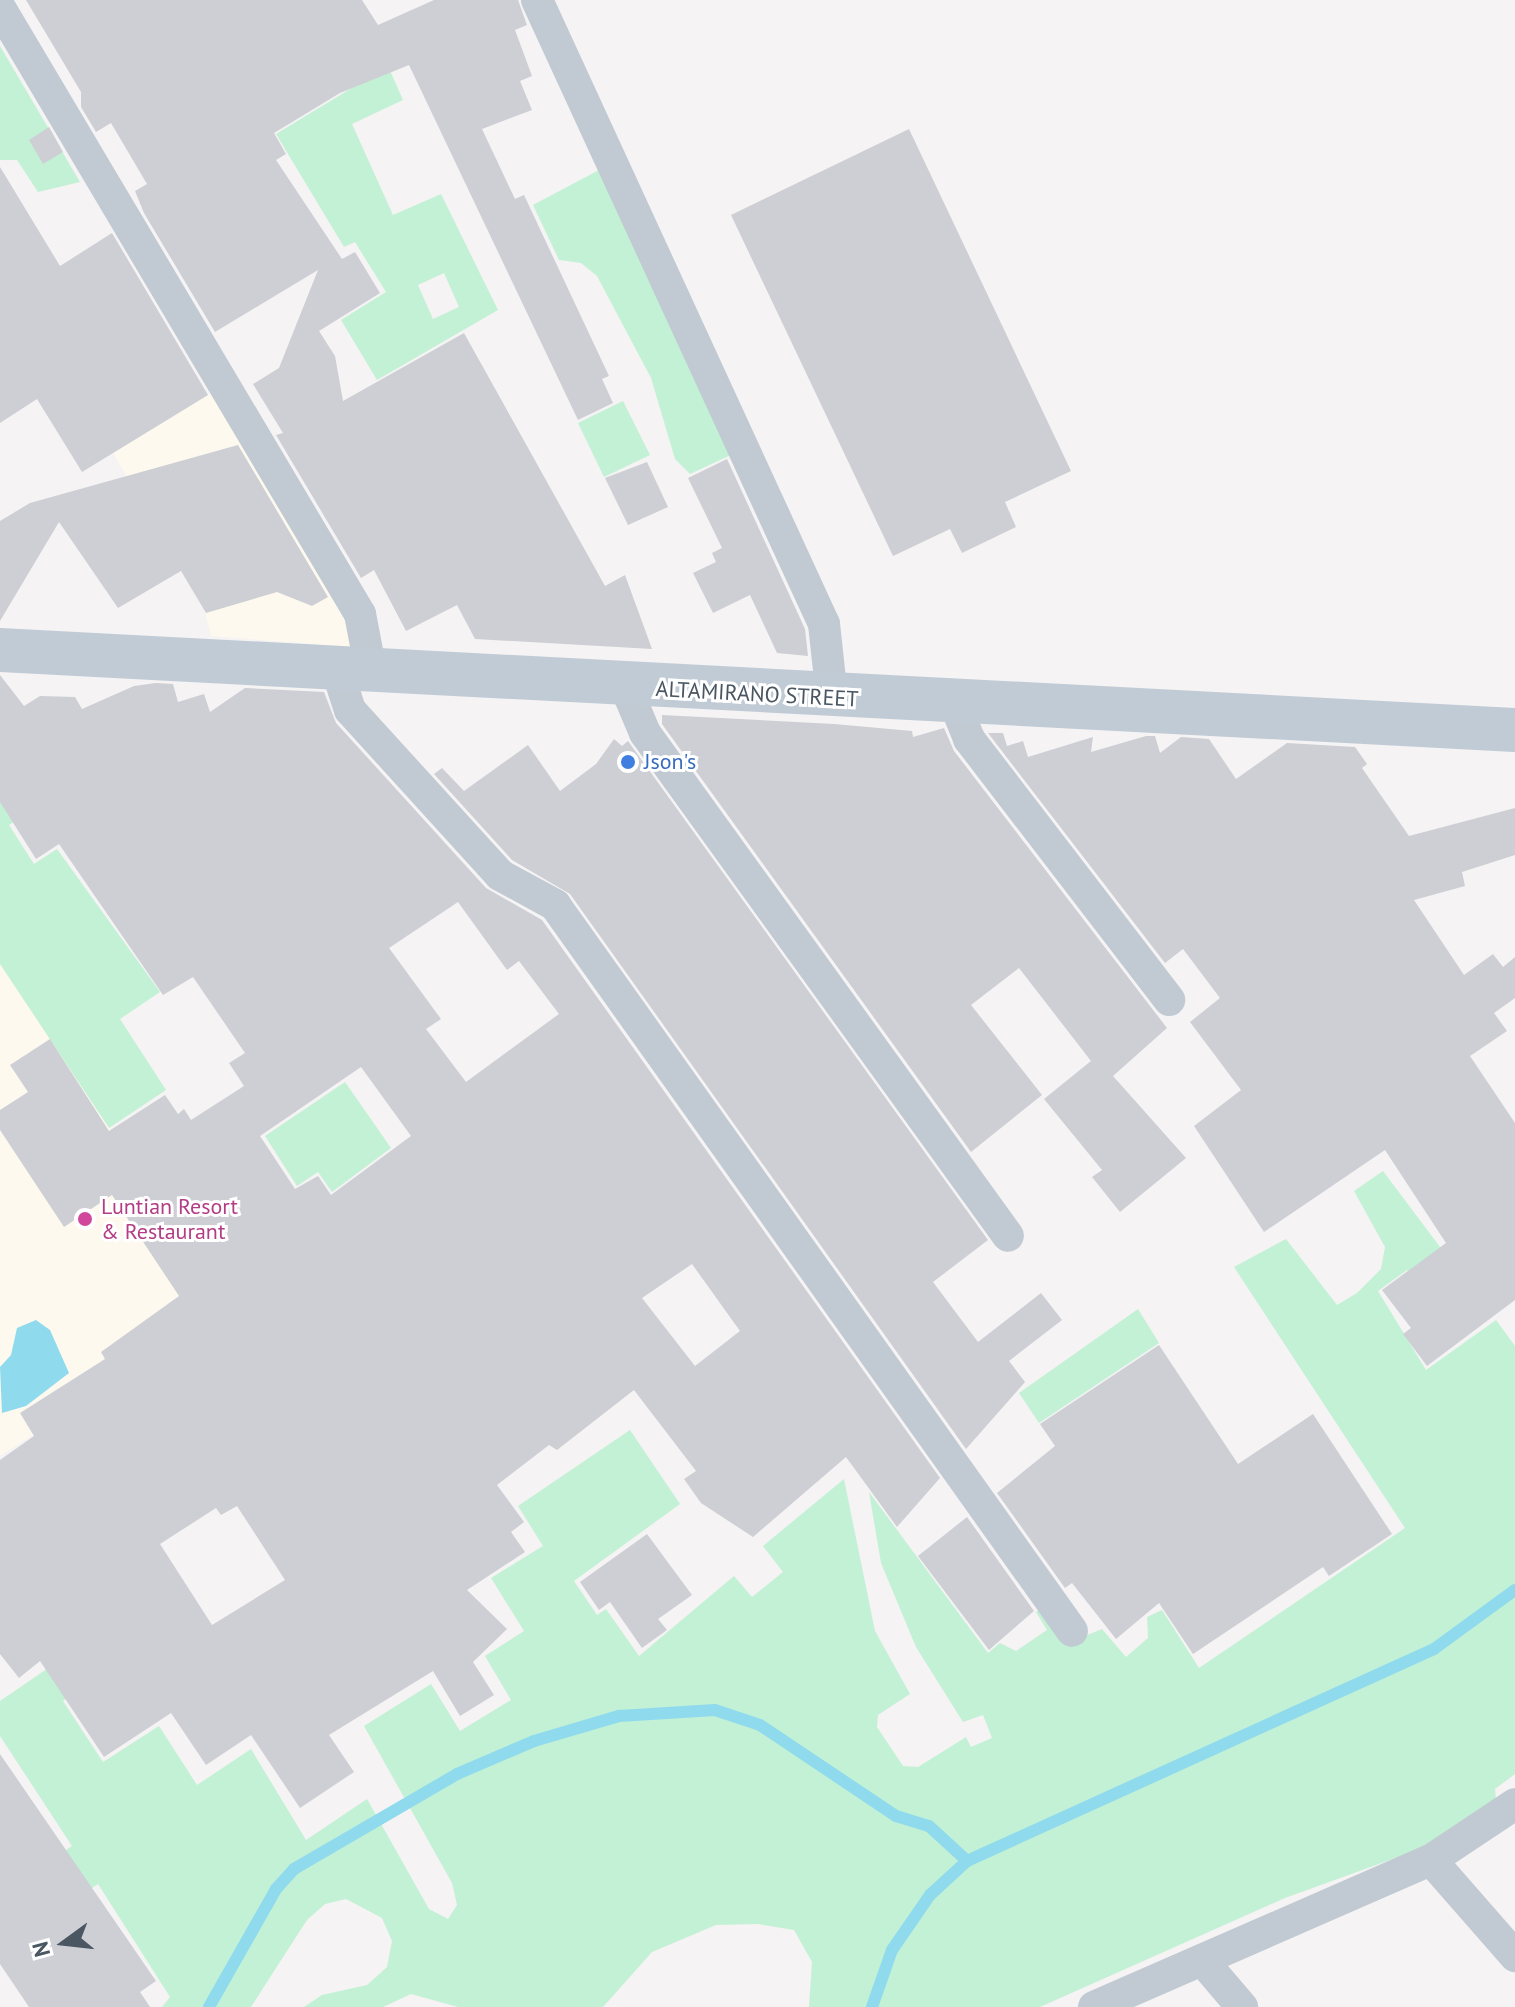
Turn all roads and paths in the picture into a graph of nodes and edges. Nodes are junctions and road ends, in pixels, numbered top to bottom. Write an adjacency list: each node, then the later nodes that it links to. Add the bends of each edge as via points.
1 (537, 0): 6 (street, via 824,624)
2 (0, 8): 4 (street, via 360,614)
3 (0, 650): 4 (main road, ALTAMIRANO STREET)
4 (354, 671): 5 (main road, ALTAMIRANO STREET); 11 (street, via 350,710 500,875 555,905)
5 (626, 688): 6 (main road, ALTAMIRANO STREET); 10 (street, via 645,733)
6 (832, 698): 7 (main road, ALTAMIRANO STREET)
7 (955, 704): 8 (main road, ALTAMIRANO STREET); 9 (street, via 969,739)
8 (1515, 730)
9 (1169, 1000)
10 (1008, 1236)
11 (1072, 1631)
12 (1515, 1804): 13 (street)
13 (1431, 1860): 14 (street); 15 (street)
14 (1515, 1956)
15 (1202, 1960): 16 (street); 17 (street)
16 (1094, 2007)
17 (1242, 2007)

